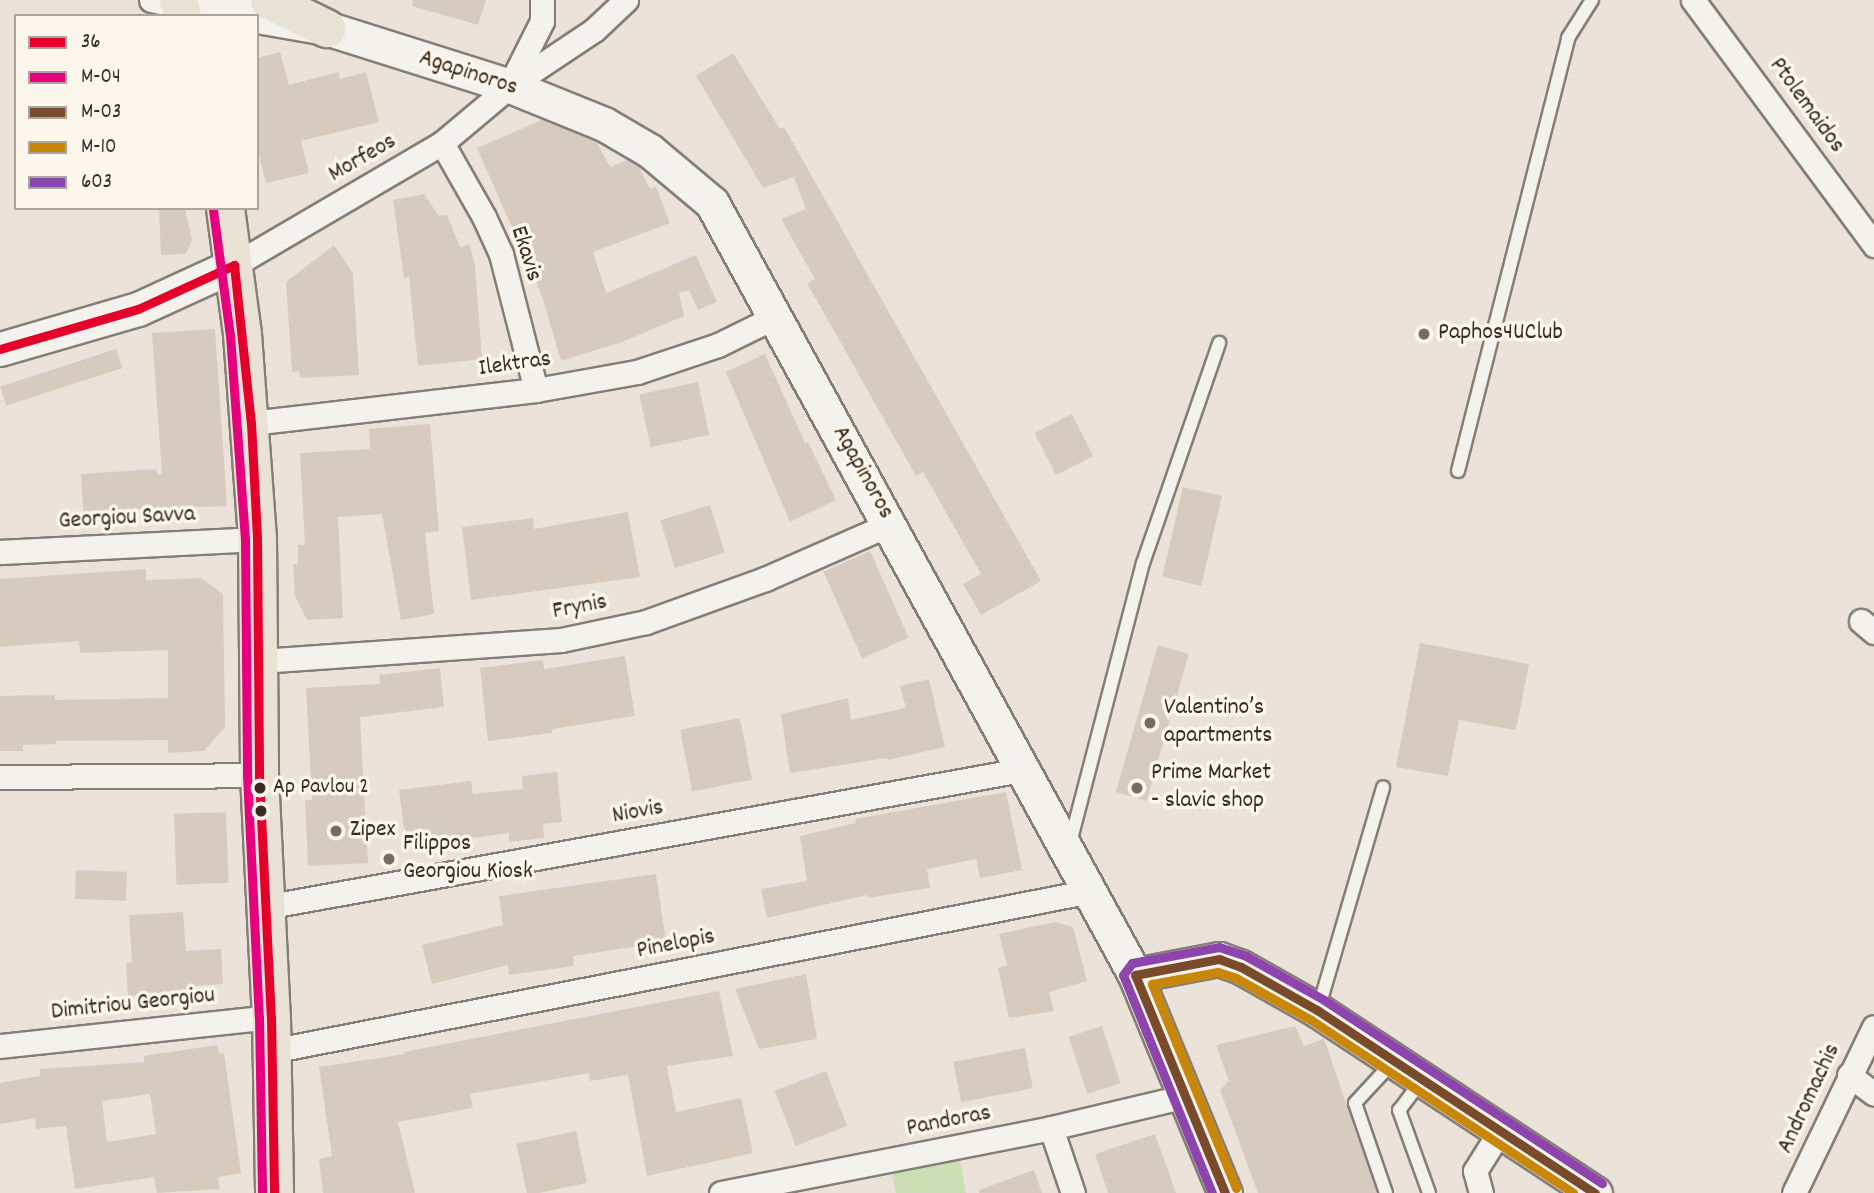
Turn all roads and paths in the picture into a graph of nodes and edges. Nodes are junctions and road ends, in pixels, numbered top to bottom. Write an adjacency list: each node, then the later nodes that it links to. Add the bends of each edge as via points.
1 (269, 0): 9 (main road)
2 (542, 0): 10 (street, via 542,22)
3 (626, 0): 10 (street, Morfeos, via 594,30)
4 (1592, 0): 20 (lane, via 1569,38)
5 (1693, 0): 13 (street, Ptolemaidos)
6 (173, 6): 7 (main road, Agapinoros)
7 (240, 14)
8 (259, 16): 9 (main road, Agapinoros)
9 (326, 28): 10 (main road, Agapinoros)
10 (510, 86): 11 (street, Morfeos); 15 (main road, Agapinoros, via 604,124 650,151 688,182 712,203)
11 (442, 144): 14 (street, Morfeos); 18 (street, Ekavis, via 501,254)
12 (225, 210): 14 (main road)
13 (1874, 245)
14 (235, 281): 17 (main road); 19 (main road)
15 (775, 317): 18 (street, Ilektras, via 718,345 636,372); 21 (main road, Agapinoros)
16 (1219, 343): 29 (lane, via 1143,564)
17 (0, 349)
18 (536, 390): 19 (street, Ilektras)
19 (250, 423): 22 (main road)
20 (1458, 471)
21 (890, 524): 24 (street, Frynis, via 765,579 646,622 561,640); 25 (main road, Agapinoros)
22 (257, 539): 23 (street, Georgiou Savva); 24 (main road)
23 (0, 552)
24 (260, 661): 26 (main road)
25 (1021, 770): 29 (main road, Agapinoros); 31 (street, Niovis)
26 (259, 775): 27 (street); 31 (main road)
27 (0, 777)
28 (1383, 787): 33 (lane)
29 (1068, 850): 30 (main road, Agapinoros)
30 (1091, 891): 32 (main road, Agapinoros); 35 (street, Pinelopis)
31 (265, 907): 35 (main road)
32 (1135, 975): 33 (main road, via 1219,959); 41 (main road, Agapinoros)
33 (1318, 1010): 37 (main road)
34 (1874, 1027): 38 (street, Andromachis)
35 (271, 1034): 36 (street, Dimitriou Georgiou); 44 (main road)
36 (0, 1046)
37 (1394, 1061): 39 (main road); 48 (lane, via 1355,1103)
38 (1849, 1075): 40 (street); 52 (street, Andromachis)
39 (1422, 1080): 43 (main road); 49 (lane, via 1399,1110)
40 (1874, 1094)
41 (1186, 1096): 42 (street, Pandoras); 47 (main road, Agapinoros)
42 (1051, 1128): 45 (street, Pandoras); 46 (street)
43 (1500, 1131): 50 (street, via 1475,1171); 51 (main road)
44 (274, 1193)
45 (721, 1193)
46 (1073, 1193)
47 (1225, 1193)
48 (1386, 1193)
49 (1429, 1193)
50 (1481, 1193)
51 (1595, 1193)
52 (1794, 1193)

